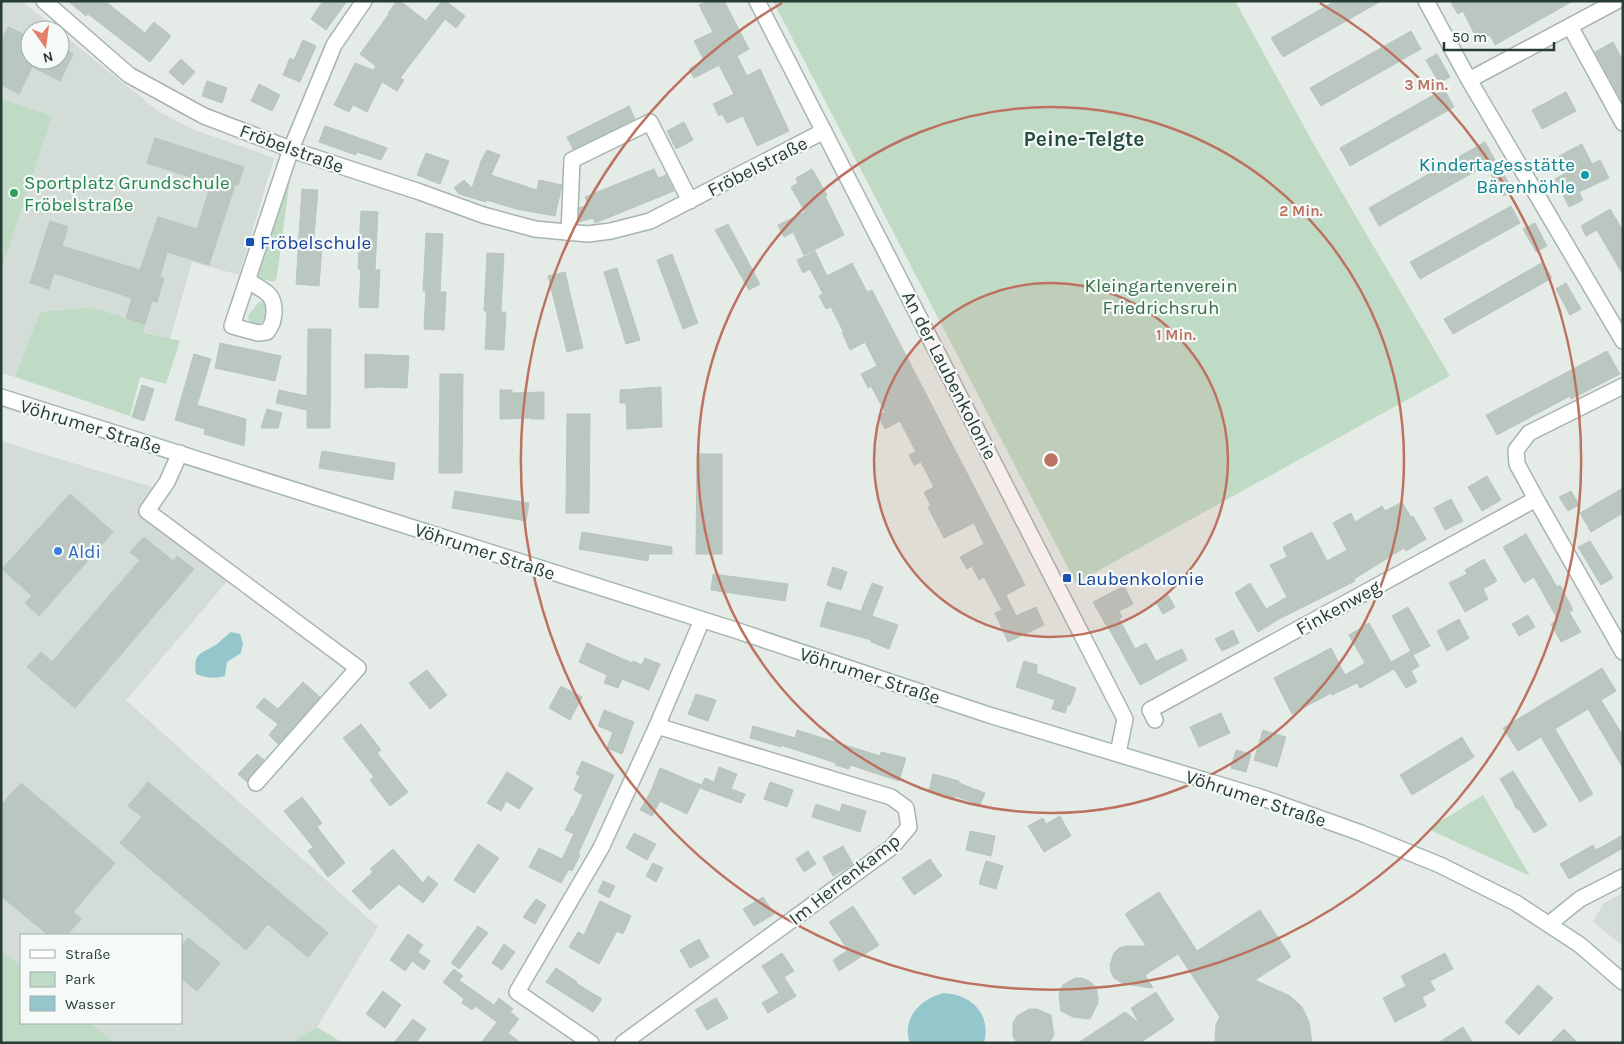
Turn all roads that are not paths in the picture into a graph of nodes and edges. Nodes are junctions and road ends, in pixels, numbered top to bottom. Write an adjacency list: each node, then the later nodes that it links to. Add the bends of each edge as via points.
1 (44, 1): 10 (street, Fröbelstraße, via 129,75 204,116)
2 (364, 1): 10 (street, via 334,45)
3 (757, 1): 9 (street, An der Laubenkolonie)
4 (1426, 1): 7 (street)
5 (1617, 1): 6 (street)
6 (1570, 26): 7 (street); 8 (street)
7 (1469, 80): 14 (street)
8 (1623, 123)
9 (824, 131): 11 (street, Fröbelstraße); 23 (street, An der Laubenkolonie, via 1125,719)
10 (291, 149): 12 (street, Fröbelstraße, via 508,223); 13 (street)
11 (690, 201): 12 (street, Fröbelstraße, via 650,221 611,232); 12 (street, Fröbelstraße, via 650,122 572,160)
12 (569, 233)
13 (248, 281)
14 (1623, 341)
15 (1623, 386): 18 (street, via 1529,433 1516,450 1518,464)
16 (1, 397): 17 (street, Vöhrumer Straße)
17 (180, 453): 19 (street, Vöhrumer Straße); 24 (street, Vöhrumer Straße, via 167,482 147,511 358,668)
18 (1536, 499): 20 (street); 21 (street, Finkenweg, via 1150,710)
19 (702, 620): 22 (street); 23 (street, Vöhrumer Straße, via 990,715)
20 (1623, 652)
21 (1155, 720)
22 (657, 726): 28 (street, via 601,848 517,992); 29 (street, Im Herrenkamp, via 891,797 906,808 909,827 892,847)
23 (1118, 753): 26 (street, Vöhrumer Straße, via 1260,797 1361,833 1440,865 1516,903)
24 (256, 784)
25 (1623, 876): 26 (street, via 1580,899)
26 (1549, 924): 27 (street, Vöhrumer Straße, via 1580,945)
27 (1623, 982)
28 (591, 1043)
29 (623, 1043)

